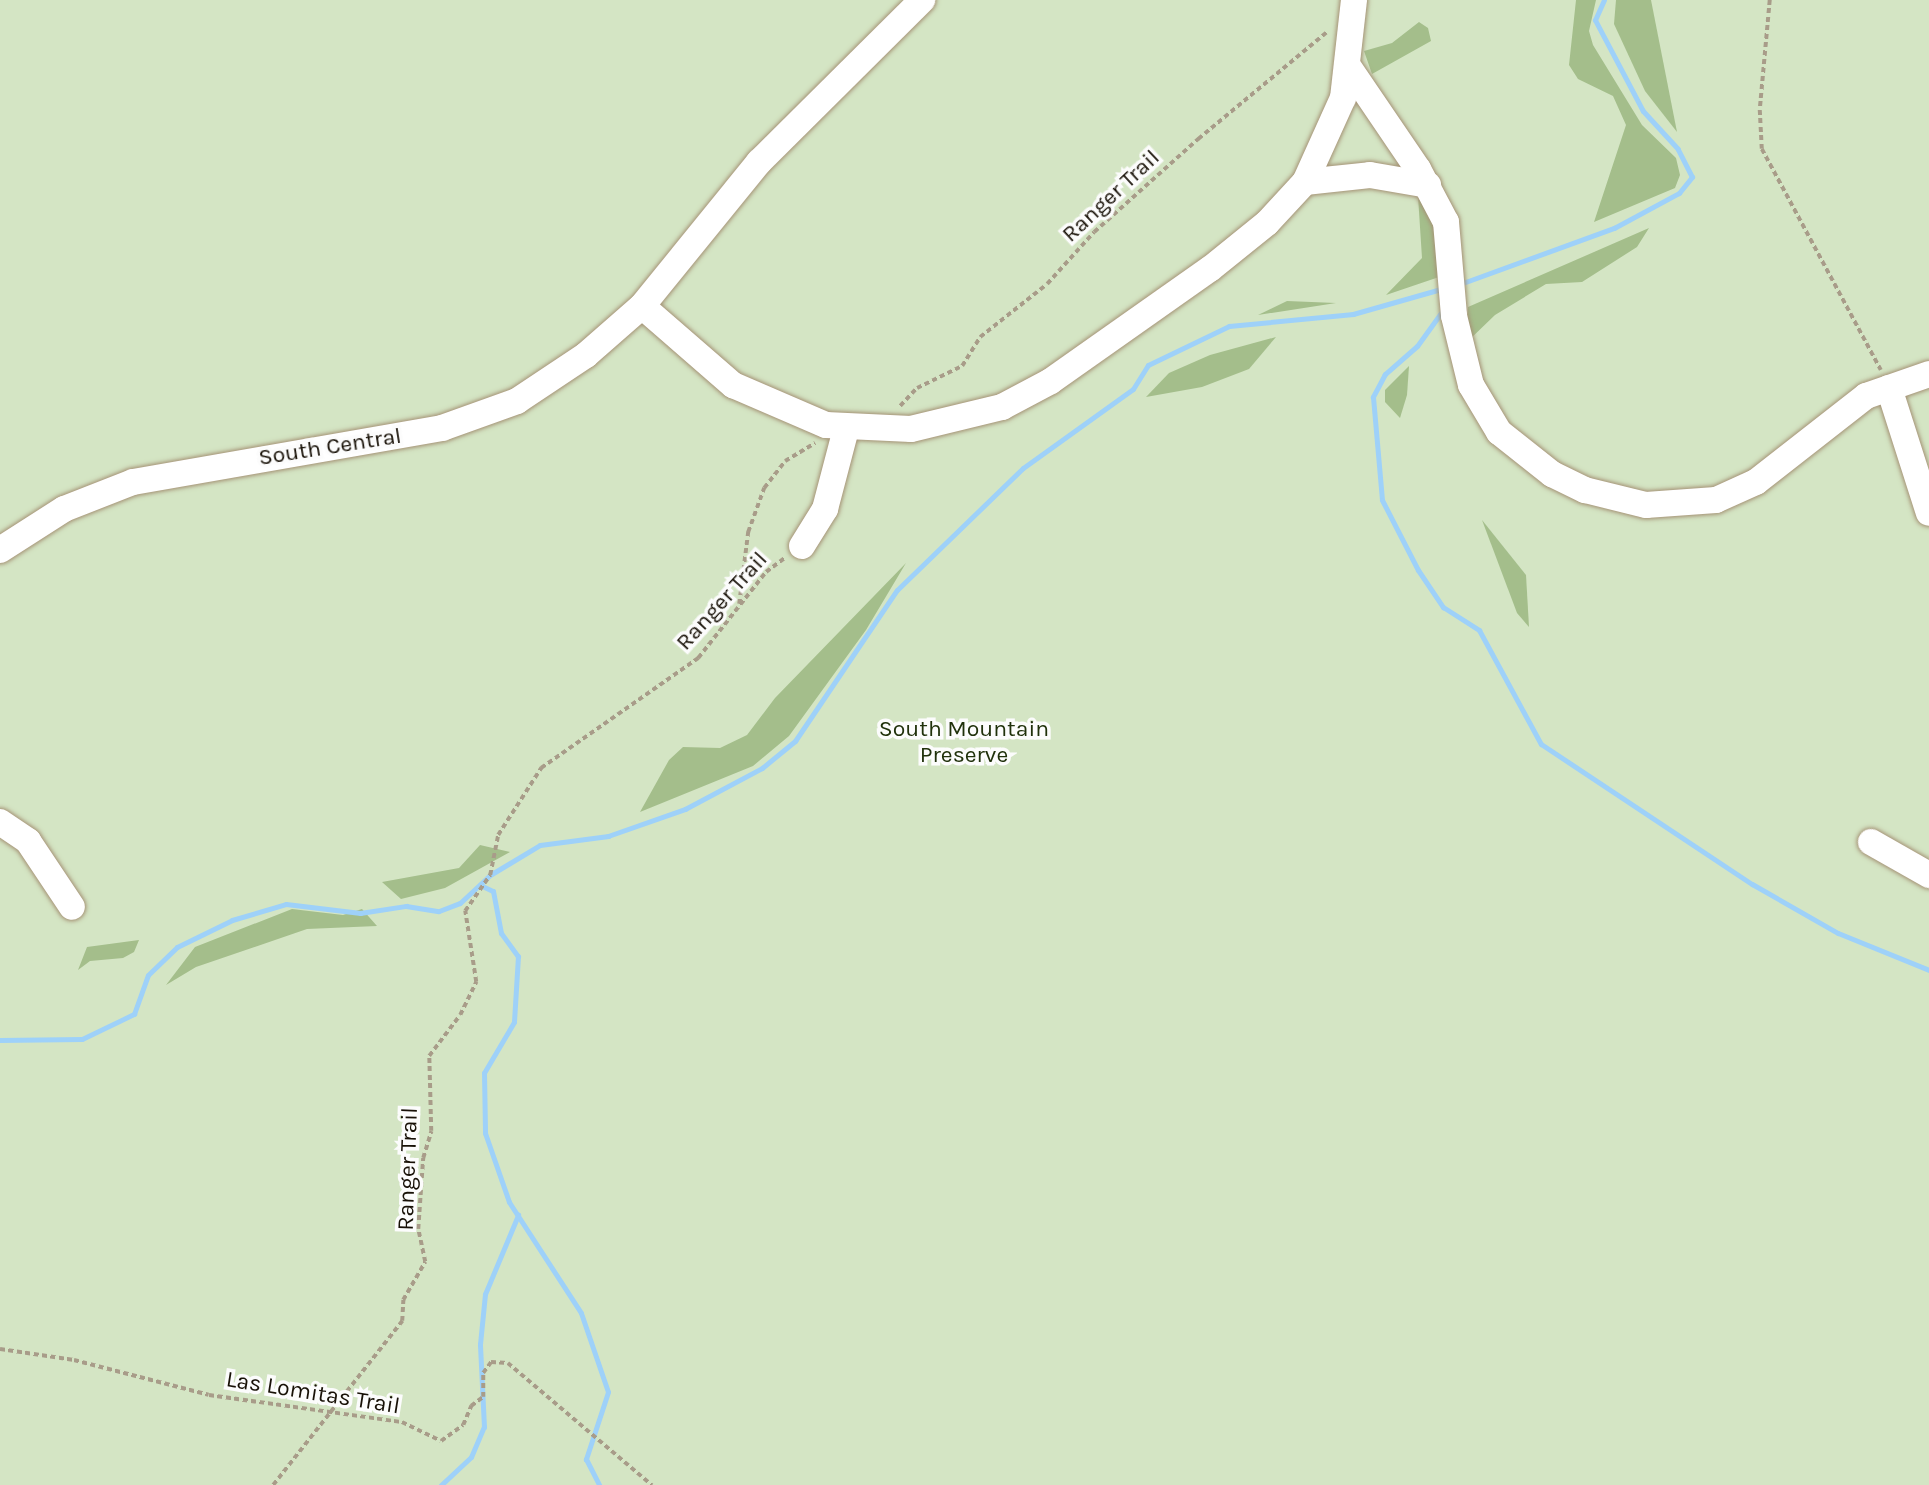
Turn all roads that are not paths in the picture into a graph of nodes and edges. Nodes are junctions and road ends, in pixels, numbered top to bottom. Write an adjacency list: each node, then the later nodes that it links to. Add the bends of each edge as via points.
1 (922, 0): 6 (street, South Central, via 752,170)
2 (1354, 5): 3 (street)
3 (1350, 69): 4 (street, via 1329,135); 5 (street)
4 (1305, 182): 5 (street, via 1370,175); 9 (street, via 1240,246 1040,388 1002,407 942,425)
5 (1428, 186): 8 (street, via 1446,222 1454,316 1471,385 1499,432 1552,474 1585,490 1646,505 1716,500 1756,482 1866,396)
6 (642, 306): 9 (street, via 733,385); 12 (street, South Central, via 586,355 496,411 442,428 133,482 64,509)
7 (1929, 374): 8 (street)
8 (1889, 388): 10 (street)
9 (844, 433): 11 (street, via 825,509)
10 (1929, 513)
11 (802, 546)
12 (0, 550)
13 (0, 822): 16 (street, via 28,841)
14 (1871, 842): 15 (street)
15 (1929, 875)
16 (72, 907)

